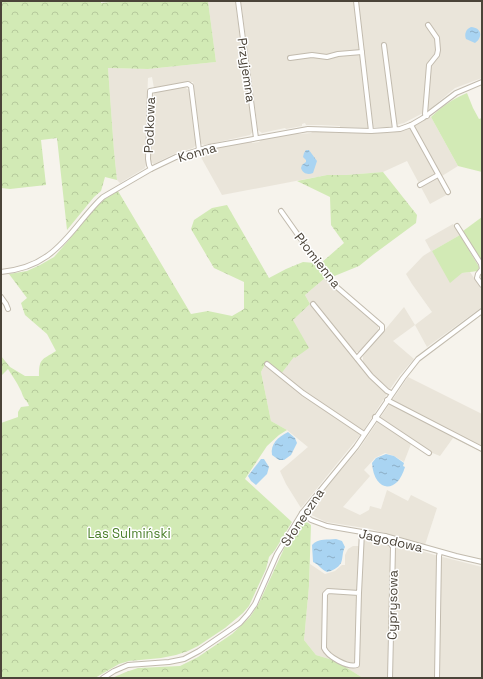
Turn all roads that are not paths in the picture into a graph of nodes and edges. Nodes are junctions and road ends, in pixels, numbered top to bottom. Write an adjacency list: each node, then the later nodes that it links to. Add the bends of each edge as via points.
1 (238, 1): 12 (street, Przyjemna)
2 (356, 1): 5 (street)
3 (428, 25): 8 (street, via 436,36 438,50 428,65 425,114)
4 (384, 45): 11 (street)
5 (362, 52): 6 (street, via 327,57 312,55); 10 (street)
6 (290, 58)
7 (482, 82): 8 (street, Konna, via 456,94)
8 (427, 116): 9 (street, Konna)
9 (411, 125): 11 (street, Konna); 15 (street)
10 (371, 130): 11 (street, Konna); 12 (street, Konna, via 308,129)
11 (395, 130)
12 (256, 138): 13 (street, Konna)
13 (199, 150): 14 (street, Konna); 14 (street, Podkowa, via 191,86 188,84 150,91 148,159)
14 (151, 169): 21 (street, Konna, via 103,197 56,250 45,258 31,266)
15 (438, 175): 16 (street); 17 (street)
16 (420, 185)
17 (448, 192)
18 (281, 211): 27 (street, Płomienna, via 332,283 382,326 382,330)
19 (457, 226): 20 (street)
20 (482, 269): 22 (street, via 477,278)
21 (1, 272)
22 (482, 285)
23 (1, 297): 25 (street)
24 (313, 304): 27 (street)
25 (8, 309)
26 (482, 311): 29 (street, Słoneczna, via 418,360)
27 (357, 358): 29 (street, via 371,376)
28 (266, 364): 32 (street, via 303,393)
29 (391, 393): 30 (street, Słoneczna)
30 (387, 400): 31 (street, Słoneczna); 33 (street)
31 (376, 417): 32 (street, Słoneczna); 34 (street)
32 (364, 434): 35 (street, Słoneczna)
33 (482, 449)
34 (429, 454)
35 (302, 513): 36 (street, Jagodowa, via 311,520 327,526); 41 (street, Słoneczna, via 278,554 255,604 240,623 199,651 184,658 169,662 128,665)
36 (362, 532): 37 (street, Jagodowa); 40 (street)
37 (385, 536): 38 (street, Jagodowa); 42 (street, Cyprysowa, via 385,540 393,547)
38 (440, 552): 39 (street, Jagodowa); 43 (street)
39 (482, 562)
40 (359, 593): 40 (street, via 358,665 354,666 340,662 324,648 325,594 328,591)
41 (103, 678)
42 (390, 678)
43 (436, 678)

